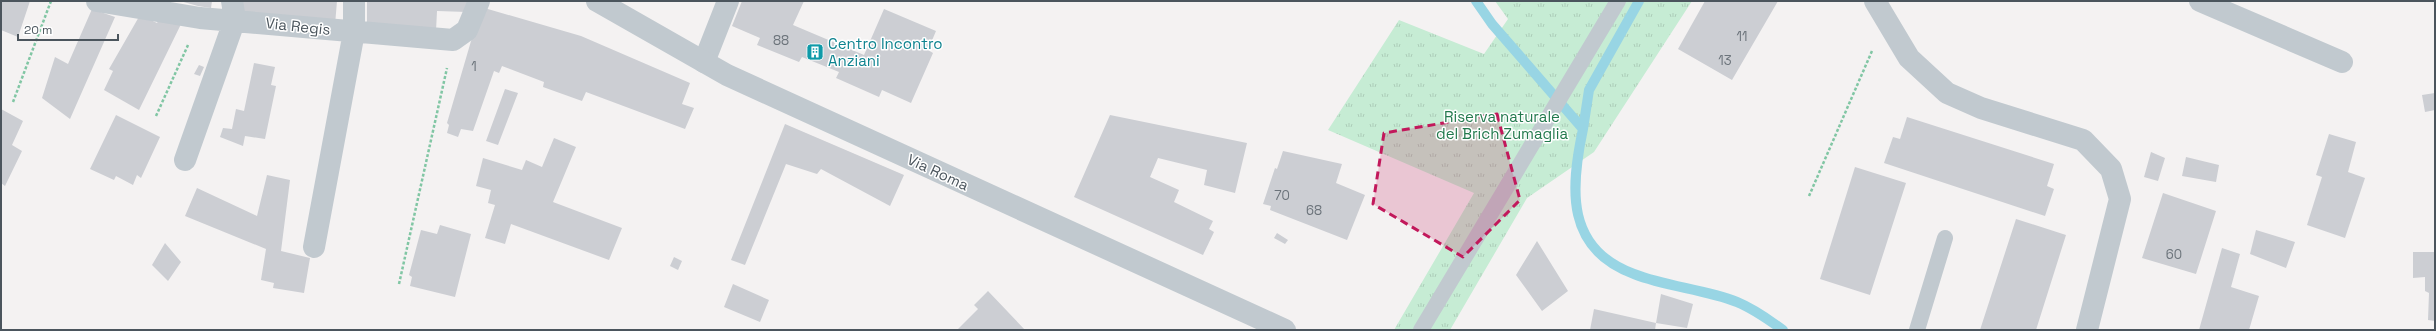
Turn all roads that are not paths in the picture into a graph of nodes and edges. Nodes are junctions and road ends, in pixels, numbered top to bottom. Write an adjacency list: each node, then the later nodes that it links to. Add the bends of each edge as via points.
1 (97, 1): 9 (street, Via Regis, via 200,18)
2 (354, 1): 10 (street)
3 (478, 1): 10 (street, Via Regis, via 467,30 453,40)
4 (598, 1): 11 (street, Via Roma)
5 (728, 1): 11 (street)
6 (1875, 1): 19 (street, via 1909,58 1947,93 1981,108 2083,140 2111,169 2120,199)
7 (2200, 1): 12 (street)
8 (1616, 4): 17 (lane)
9 (233, 10): 10 (street, Via Regis); 13 (street)
10 (354, 32): 15 (street)
11 (704, 62): 16 (street, Via Roma, via 727,75)
12 (2342, 62)
13 (185, 160)
14 (1945, 238): 18 (lane)
15 (314, 247)
16 (1285, 330)
17 (1421, 330)
18 (1917, 330)
19 (2087, 330)

